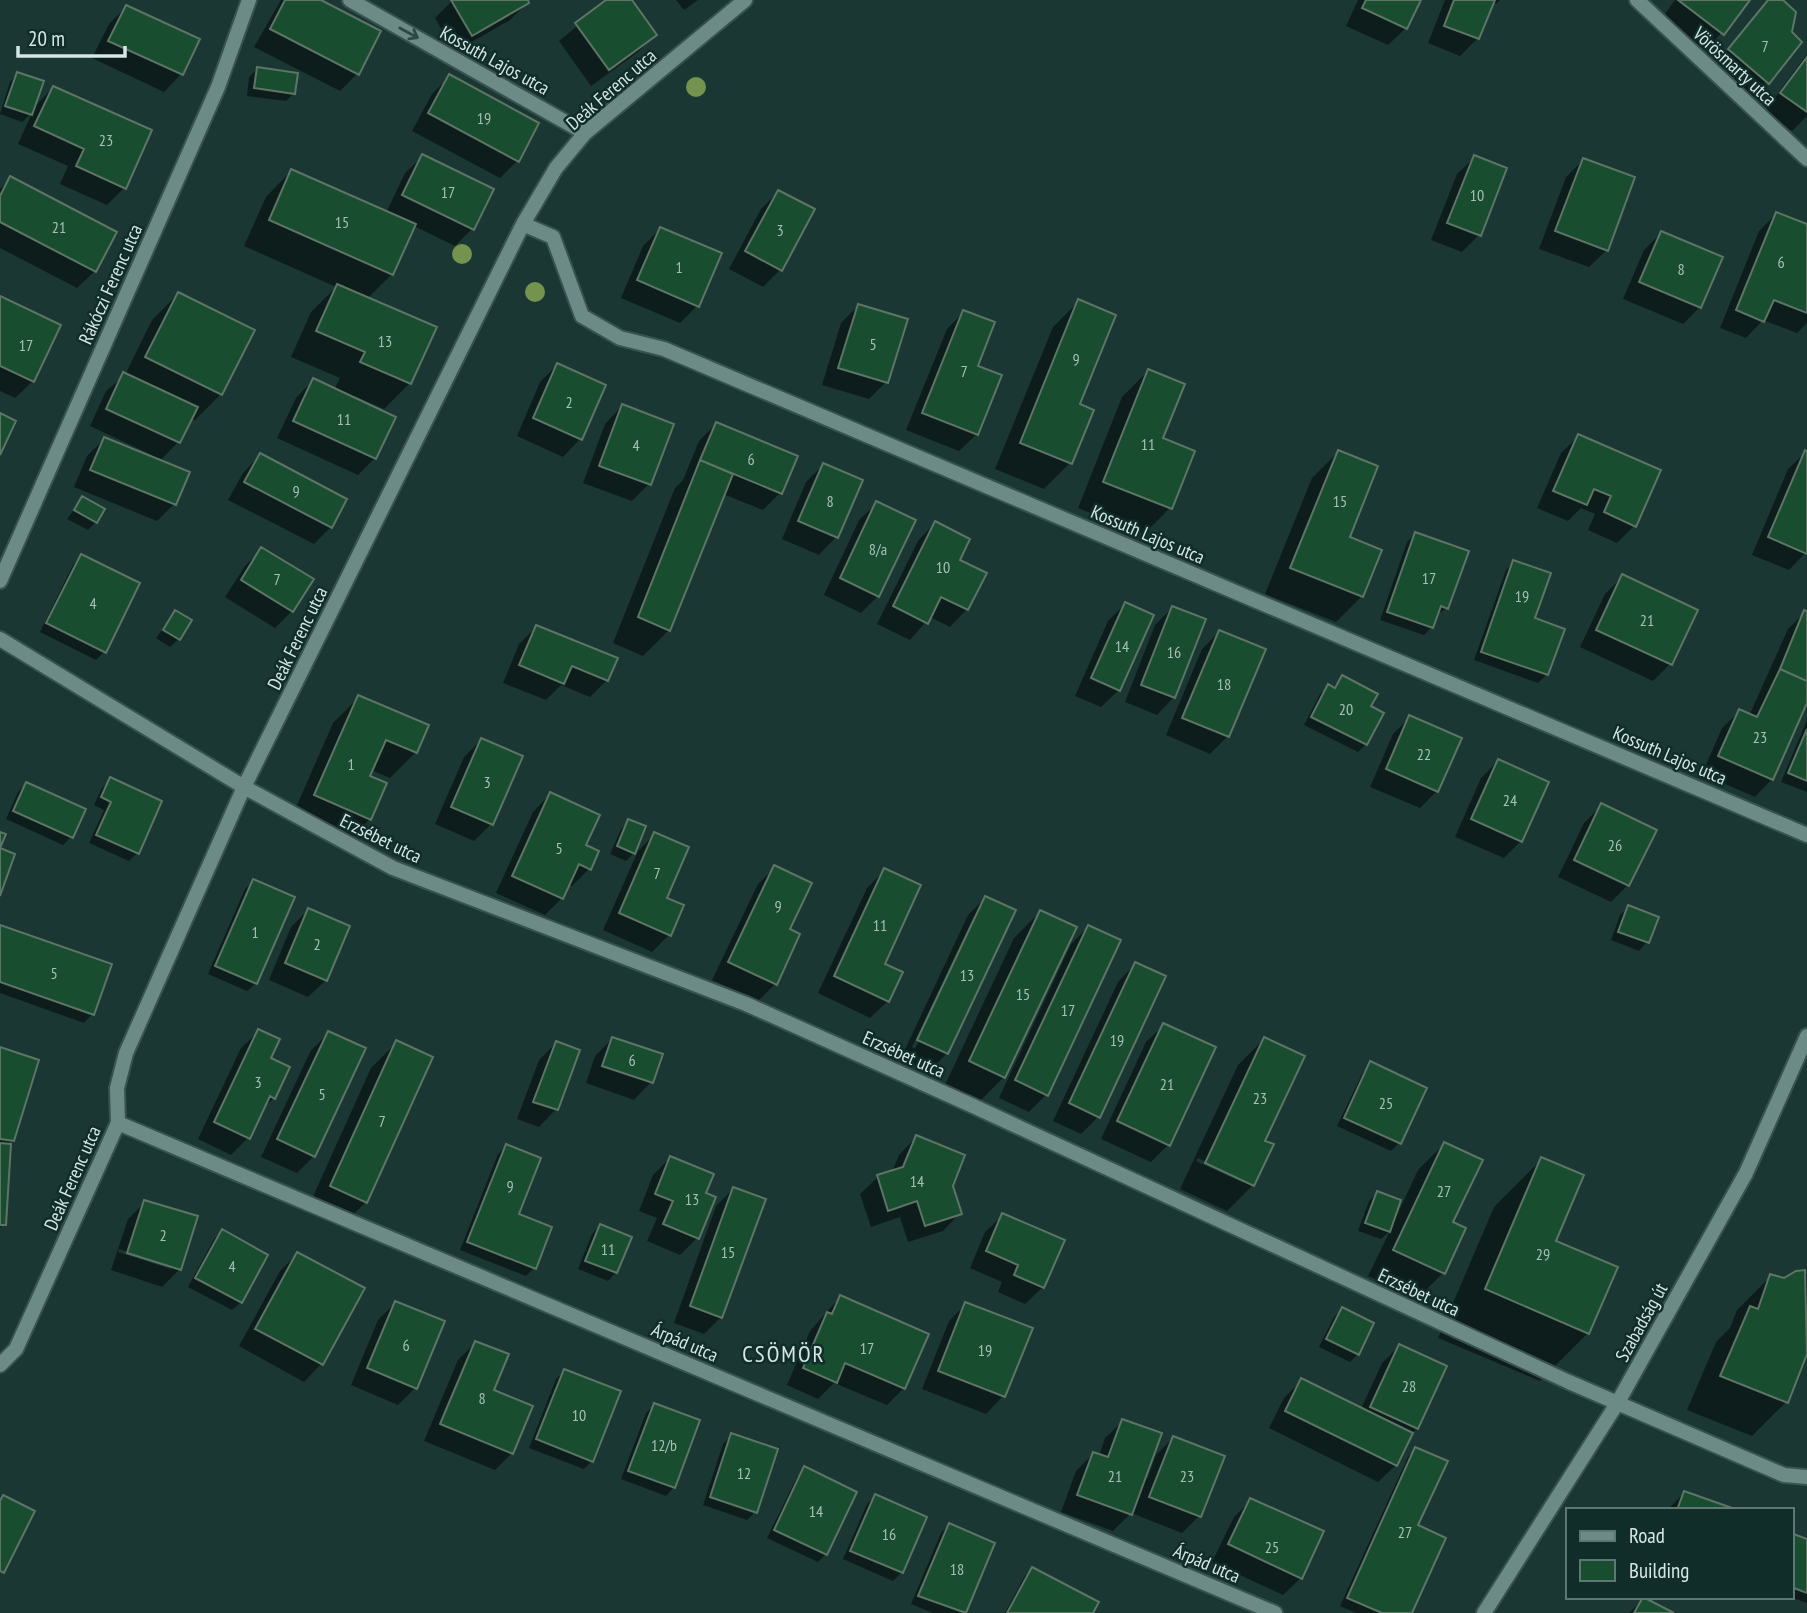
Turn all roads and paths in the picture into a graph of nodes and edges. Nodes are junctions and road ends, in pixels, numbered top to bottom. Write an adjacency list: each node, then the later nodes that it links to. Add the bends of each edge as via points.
1 (249, 0): 8 (street, Rákóczi Ferenc utca, via 218,87)
2 (350, 0): 5 (street, Kossuth Lajos utca, one-way to 5)
3 (745, 0): 5 (street, Deák Ferenc utca)
4 (1637, 0): 6 (street, Vörösmarty utca)
5 (585, 133): 7 (street, Deák Ferenc utca, via 556,168)
6 (1807, 159)
7 (523, 224): 10 (street, Deák Ferenc utca); 11 (street, Kossuth Lajos utca, via 553,237 582,316 620,338 664,349)
8 (0, 581)
9 (0, 639): 10 (street, Erzsébet utca)
10 (244, 788): 13 (street, Deák Ferenc utca, via 126,1053 117,1088); 15 (street, Erzsébet utca, via 393,868 746,1004)
11 (1807, 835)
12 (1807, 1036): 15 (street, Szabadság út, via 1746,1173)
13 (118, 1124): 14 (street, Deák Ferenc utca, via 16,1349); 17 (street, Árpád utca)
14 (0, 1365)
15 (1618, 1402): 16 (street, Erzsébet utca, via 1784,1475); 18 (street, Szabadság út)
16 (1807, 1477)
17 (1275, 1613)
18 (1484, 1613)

